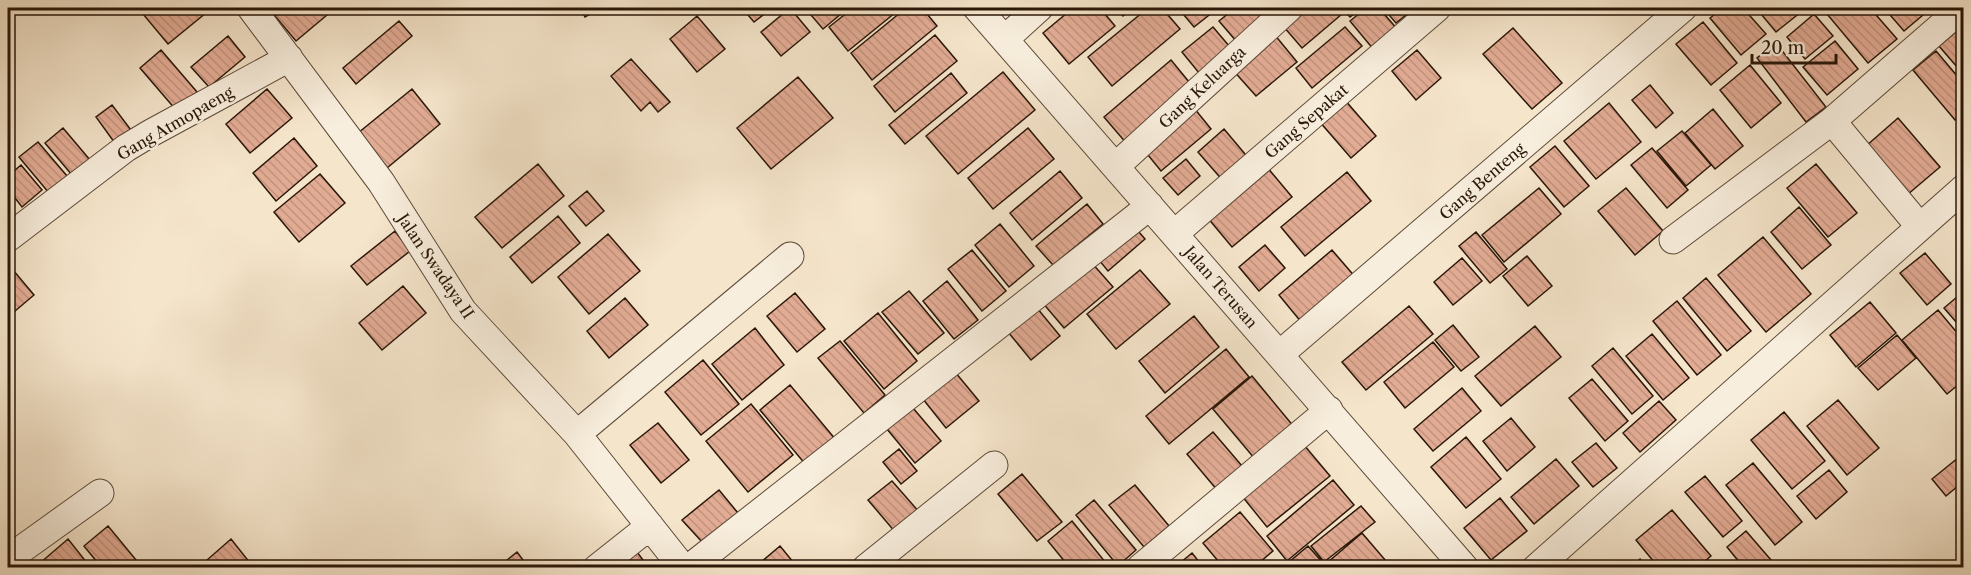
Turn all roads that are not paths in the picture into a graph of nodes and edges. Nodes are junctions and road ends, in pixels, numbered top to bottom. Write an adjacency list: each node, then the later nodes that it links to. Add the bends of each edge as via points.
1 (251, 8): 9 (street, Jalan Swadaya II)
2 (977, 8): 8 (street, Jalan Terusan)
3 (1039, 8): 8 (street)
4 (1289, 8): 11 (street, Gang Keluarga)
5 (1437, 8): 15 (street, Gang Sepakat)
6 (1683, 8): 19 (street, Gang Benteng)
7 (1962, 8): 10 (street)
8 (1005, 39): 11 (street, Jalan Terusan)
9 (289, 58): 16 (street, Gang Atmopaeng, via 126,148); 21 (street, Jalan Swadaya II, via 381,182 463,310)
10 (1832, 122): 14 (street); 17 (street)
11 (1116, 166): 13 (street, Jalan Terusan)
12 (1964, 188): 14 (street)
13 (1149, 206): 15 (street, Jalan Terusan); 28 (street)
14 (1920, 227): 32 (street)
15 (1174, 234): 19 (street, Jalan Terusan)
16 (8, 238)
17 (1672, 240)
18 (790, 256): 21 (street)
19 (1280, 354): 20 (street, Jalan Terusan)
20 (1329, 410): 30 (street); 31 (street, Jalan Terusan)
21 (578, 434): 24 (street, Jalan Swadaya II)
22 (994, 465): 29 (street)
23 (100, 493): 25 (street)
24 (650, 526): 26 (street); 27 (street, Jalan Swadaya II)
25 (8, 559)
26 (597, 567)
27 (683, 567)
28 (689, 567)
29 (866, 567)
30 (1140, 567)
31 (1465, 567)
32 (1536, 567)

